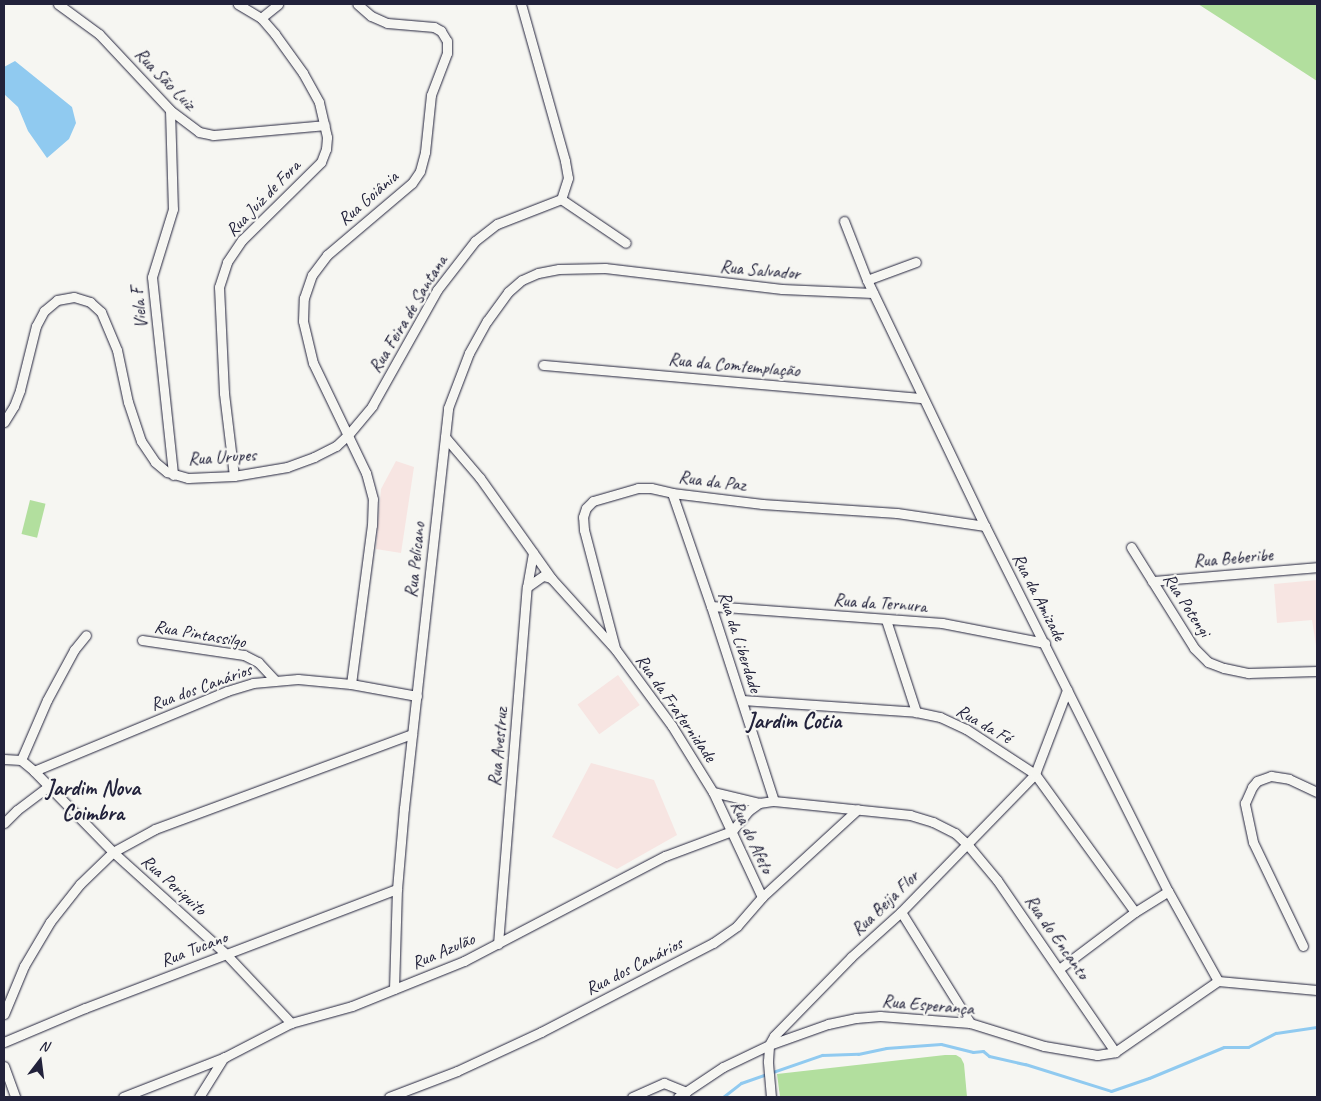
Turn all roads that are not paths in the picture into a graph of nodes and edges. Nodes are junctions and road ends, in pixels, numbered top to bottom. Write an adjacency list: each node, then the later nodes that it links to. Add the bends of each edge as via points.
1 (58, 4): 7 (street, Rua São Luiz, via 98,34)
2 (238, 4): 6 (street, Rua Juíz de Fora)
3 (278, 4): 6 (street)
4 (357, 4): 19 (street, Rua Goiânia, via 371,16 387,22 434,27 447,41 447,53 431,95 420,171 412,183 327,255 312,275 304,298 303,322 313,362)
5 (521, 4): 9 (street, via 565,161 568,178)
6 (261, 18): 8 (street, Rua Juíz de Fora, via 312,86)
7 (170, 110): 8 (street, Rua São Luiz, via 200,132 214,135); 21 (street, Viela F, via 173,209 152,277)
8 (325, 124): 22 (street, Rua Juíz de Fora, via 326,149 321,162 242,240 227,262 219,287 224,393)
9 (562, 199): 11 (street); 19 (street, Rua Feira de Santana, via 497,224 475,241 437,290 372,406)
10 (844, 221): 14 (street, Rua da Amizade)
11 (626, 244)
12 (916, 262): 14 (street)
13 (645, 271): 15 (street, Rua Salvador, via 782,289); 20 (street, Rua Pelicano, via 559,269 522,280 503,299 469,353 448,408)
14 (867, 280): 15 (street, Rua da Amizade)
15 (874, 293): 17 (street, Rua da Amizade)
16 (543, 365): 17 (street, Rua da Comtemplação)
17 (922, 398): 24 (street, Rua da Amizade)
18 (4, 422): 21 (street, Rua Urupes, via 14,406 36,326 44,312 57,300 82,299 101,312 110,328 141,441 155,462)
19 (348, 435): 22 (street, Rua Urupes, via 336,446 314,457 287,466); 39 (street, via 366,473 373,499)
20 (445, 437): 26 (street, Rua da Fraternidade, via 480,478); 41 (street, Rua Pelicano)
21 (173, 475): 22 (street, Rua Urupes, via 188,478)
22 (234, 476)
23 (672, 493): 24 (street, Rua da Paz, via 762,504 897,514); 31 (street, Rua da Liberdade); 36 (street, Rua da Paz, via 638,488 594,501 586,508 584,530)
24 (985, 526): 35 (street, Rua da Amizade)
25 (1131, 547): 29 (street, Rua Potengi)
26 (533, 553): 28 (street, Rua da Fraternidade); 30 (street, Rua Avestruz)
27 (1317, 567): 29 (street, Rua Beberibe)
28 (551, 578): 30 (street, via 543,576); 36 (street, Rua da Fraternidade)
29 (1152, 581): 37 (street, Rua Potengi, via 1194,648 1208,662 1248,673)
30 (527, 587): 64 (street, Rua Avestruz)
31 (712, 606): 32 (street, Rua da Ternura); 42 (street, Rua da Liberdade)
32 (886, 620): 35 (street, Rua da Ternura, via 942,623); 43 (street)
33 (86, 635): 46 (street, via 74,650 47,700)
34 (142, 640): 38 (street, Rua Pintassilgo, via 244,655 258,662)
35 (1045, 643): 40 (street, Rua da Amizade)
36 (616, 650): 50 (street, Rua da Fraternidade, via 672,726)
37 (1317, 671)
38 (275, 680): 39 (street, Rua dos Canários); 47 (street, Rua dos Canários, via 227,691)
39 (351, 684): 41 (street, Rua dos Canários)
40 (1067, 690): 48 (street, Rua Beija Flor); 60 (street, Rua da Amizade)
41 (417, 696): 44 (street, Rua Pelicano)
42 (742, 700): 43 (street, Rua da Fé); 52 (street, Rua da Liberdade)
43 (916, 712): 48 (street, Rua da Fé, via 940,717 966,729)
44 (412, 734): 58 (street, via 155,829); 59 (street, Rua Pelicano)
45 (4, 759): 46 (street)
46 (21, 760): 47 (street, Rua Periquito)
47 (34, 771): 49 (street, Rua Periquito)
48 (1035, 774): 57 (street, Rua Beija Flor); 63 (street, Rua da Fé)
49 (49, 786): 55 (street); 58 (street, Rua Periquito)
50 (712, 792): 53 (street); 56 (street, Rua do Afeto)
51 (1317, 792): 65 (street, via 1288,779 1271,776 1258,780 1245,803 1254,842)
52 (774, 801): 53 (street); 54 (street)
53 (759, 804): 56 (street, Rua Azulão, via 752,807)
54 (858, 809): 57 (street, via 910,815 933,822 955,833); 61 (street, Rua dos Canários)
55 (4, 823)
56 (732, 831): 61 (street, Rua do Afeto); 64 (street, Rua Azulão, via 666,856)
57 (967, 844): 62 (street, Rua Beija Flor); 67 (street, Rua do Encanto, via 997,880)
58 (113, 852): 66 (street, Rua Periquito); 71 (street, via 80,884 50,922 24,966)
59 (397, 889): 66 (street, Rua Tucano); 69 (street, Rua Pelicano)
60 (1168, 891): 63 (street); 68 (street, Rua da Amizade)
61 (762, 897): 83 (street, Rua dos Canários, via 737,926 689,957 533,1036 457,1071)
62 (901, 912): 73 (street); 75 (street, Rua Beija Flor, via 782,1026)
63 (1135, 912): 67 (street)
64 (498, 944): 69 (street, Rua Azulão)
65 (1303, 946)
66 (226, 954): 72 (street, Rua Periquito); 74 (street, Rua Tucano)
67 (1059, 969): 76 (street, Rua do Encanto)
68 (1218, 981): 70 (street); 76 (street)
69 (394, 989): 72 (street, Rua Azulão, via 352,1006)
70 (1317, 990)
71 (4, 1014)
72 (291, 1023): 77 (street, Rua Azulão)
73 (970, 1023): 75 (street, Rua Esperança, via 880,1016 856,1018 828,1024); 76 (street, Rua Esperança, via 1044,1046 1097,1055)
74 (4, 1042)
75 (769, 1046): 79 (street, via 723,1067); 85 (street)
76 (1115, 1052)
77 (224, 1057): 81 (street, Rua Azulão); 82 (street)
78 (4, 1066): 80 (street)
79 (682, 1095): 84 (street, via 664,1083)
80 (15, 1097)
81 (123, 1097)
82 (199, 1097)
83 (389, 1097)
84 (632, 1097)
85 (771, 1097)

